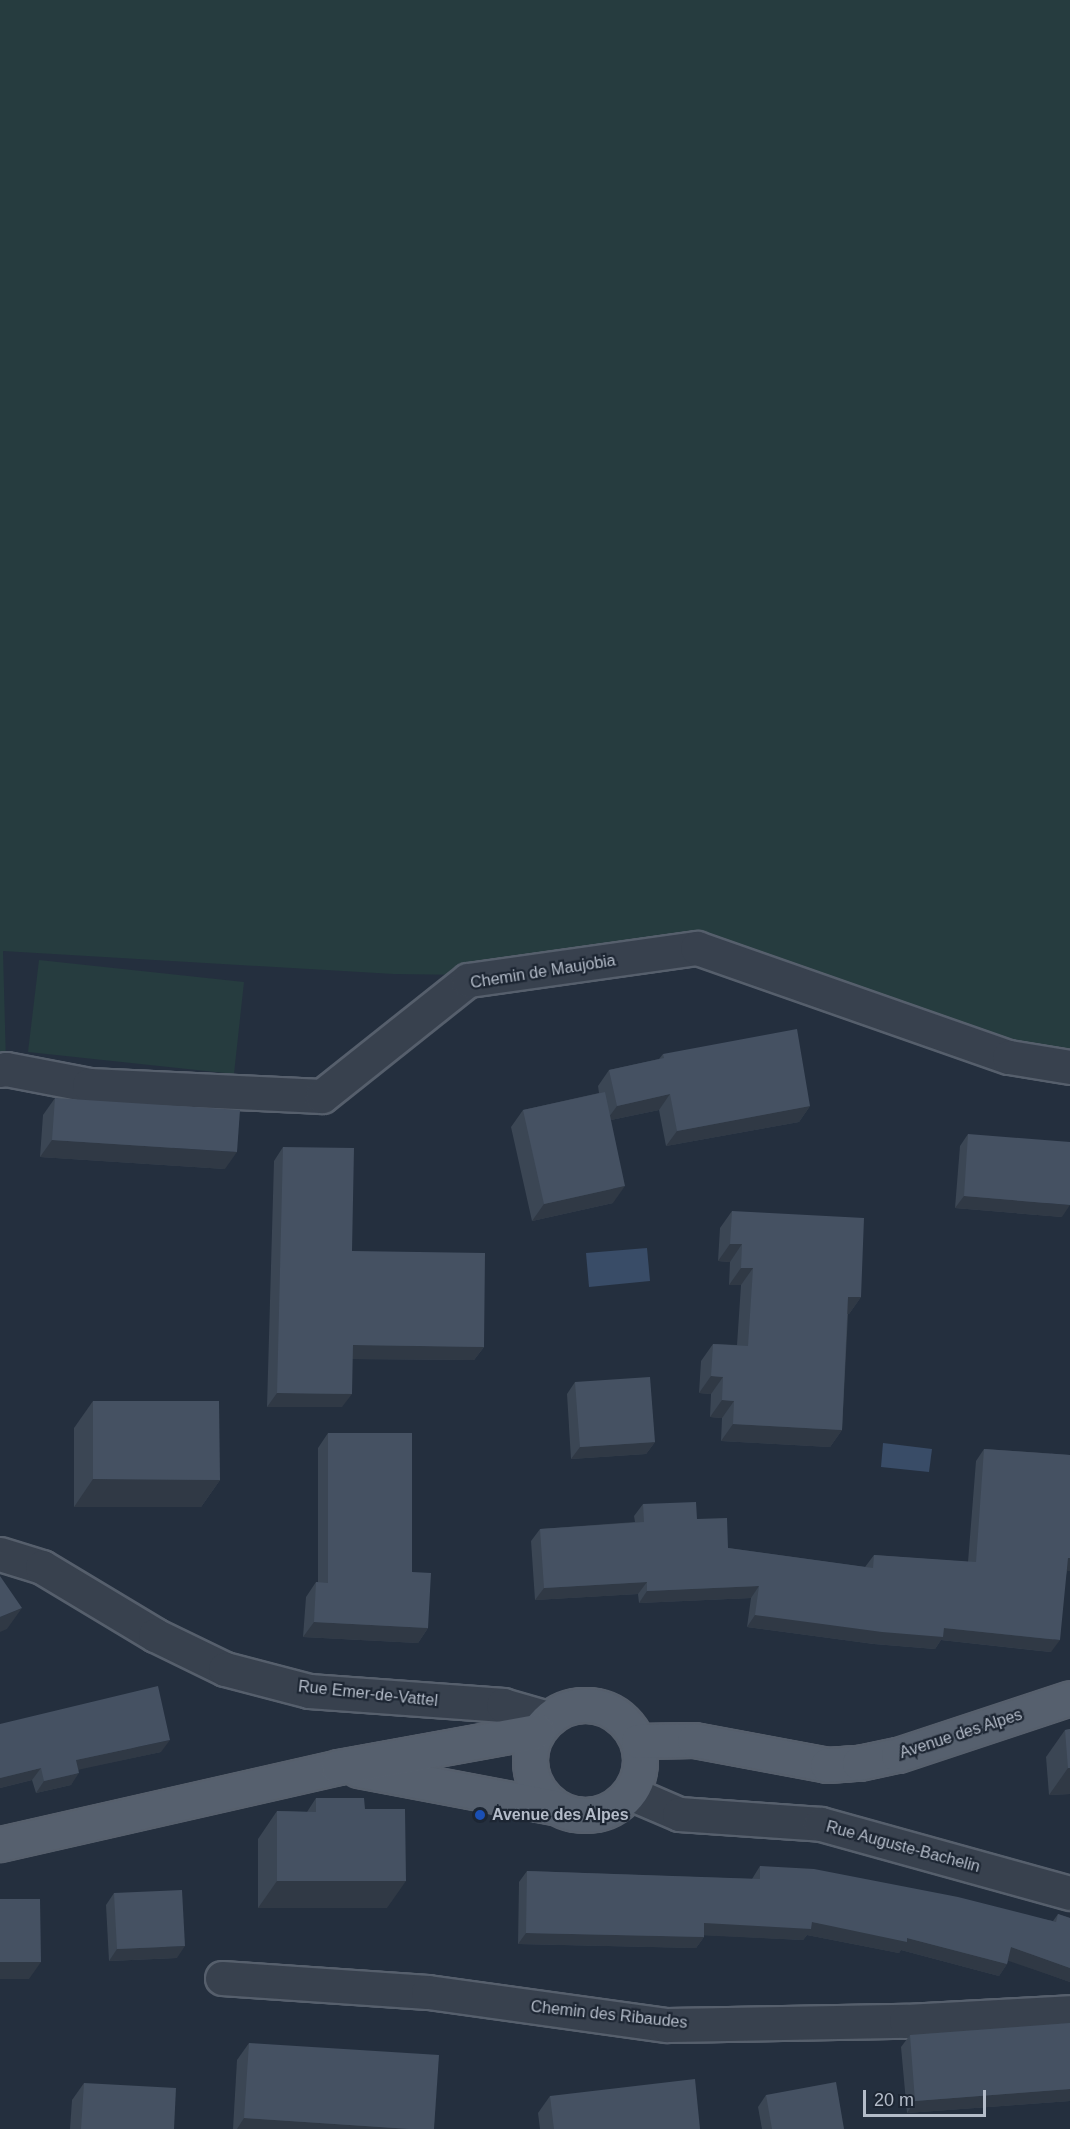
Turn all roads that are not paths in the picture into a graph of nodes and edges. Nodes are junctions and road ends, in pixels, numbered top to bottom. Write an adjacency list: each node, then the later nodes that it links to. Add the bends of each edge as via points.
1 (1070, 1066): 2 (street, Chemin de Maujobia, via 1010,1057 697,948 468,980 322,1096 89,1085)
2 (0, 1070)
3 (0, 1554): 5 (street, Rue Emer-de-Vattel, via 42,1567 155,1635 225,1669 309,1691 503,1705)
4 (1070, 1698): 6 (main road, Avenue des Alpes, via 898,1755 859,1762 827,1765 694,1740)
5 (543, 1724): 6 (main road, via 564,1709 581,1704 599,1706 629,1725); 7 (main road); 9 (main road, via 530,1747 529,1764 533,1781)
6 (638, 1741): 8 (main road, via 639,1776)
7 (338, 1767): 9 (main road); 10 (main road)
8 (630, 1793): 9 (main road, via 619,1805 587,1816); 11 (street, Rue Auguste-Bachelin, via 679,1814 821,1824)
9 (554, 1807)
10 (0, 1844)
11 (1070, 1893)
12 (222, 1978): 13 (street, Chemin des Ribaudes, via 428,1992 667,2025)
13 (1070, 2012)

